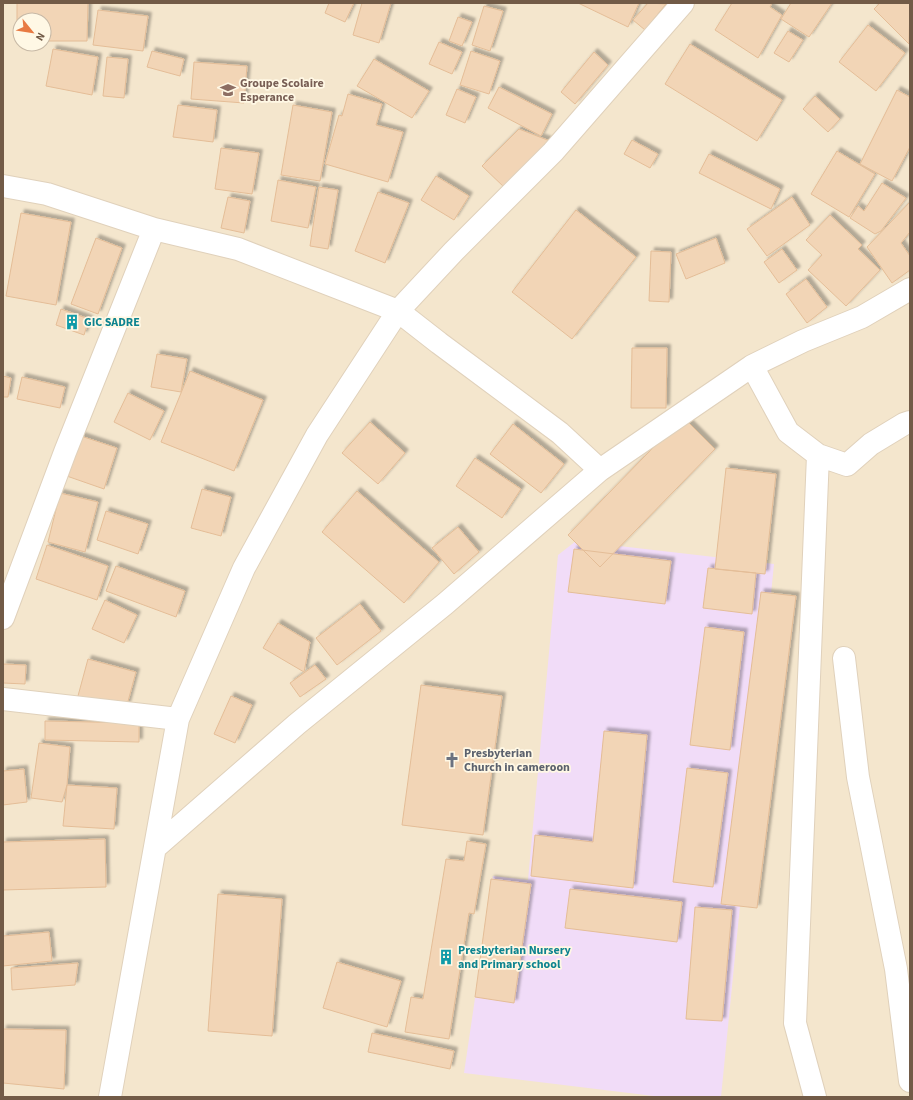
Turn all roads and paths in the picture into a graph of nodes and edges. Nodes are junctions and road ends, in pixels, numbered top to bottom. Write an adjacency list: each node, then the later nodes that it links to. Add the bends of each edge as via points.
1 (683, 3): 6 (street, via 553,152)
2 (3, 186): 3 (street, via 47,194)
3 (154, 229): 6 (street, via 238,249); 12 (street, via 65,452)
4 (910, 289): 7 (street)
5 (910, 306): 7 (street)
6 (398, 311): 11 (street, via 560,433); 15 (street, via 317,435 244,568)
7 (862, 317): 8 (street, via 803,341)
8 (752, 366): 10 (street, via 788,432); 11 (street)
9 (910, 422): 10 (street, via 871,444 847,464)
10 (818, 455): 19 (street, via 794,1023)
11 (600, 470): 16 (street, via 445,604 296,724)
12 (3, 618)
13 (844, 658): 17 (street, via 858,777 896,968)
14 (3, 699): 15 (street)
15 (178, 719): 16 (street)
16 (156, 847): 18 (street)
17 (910, 1081)
18 (110, 1097)
19 (815, 1097)

